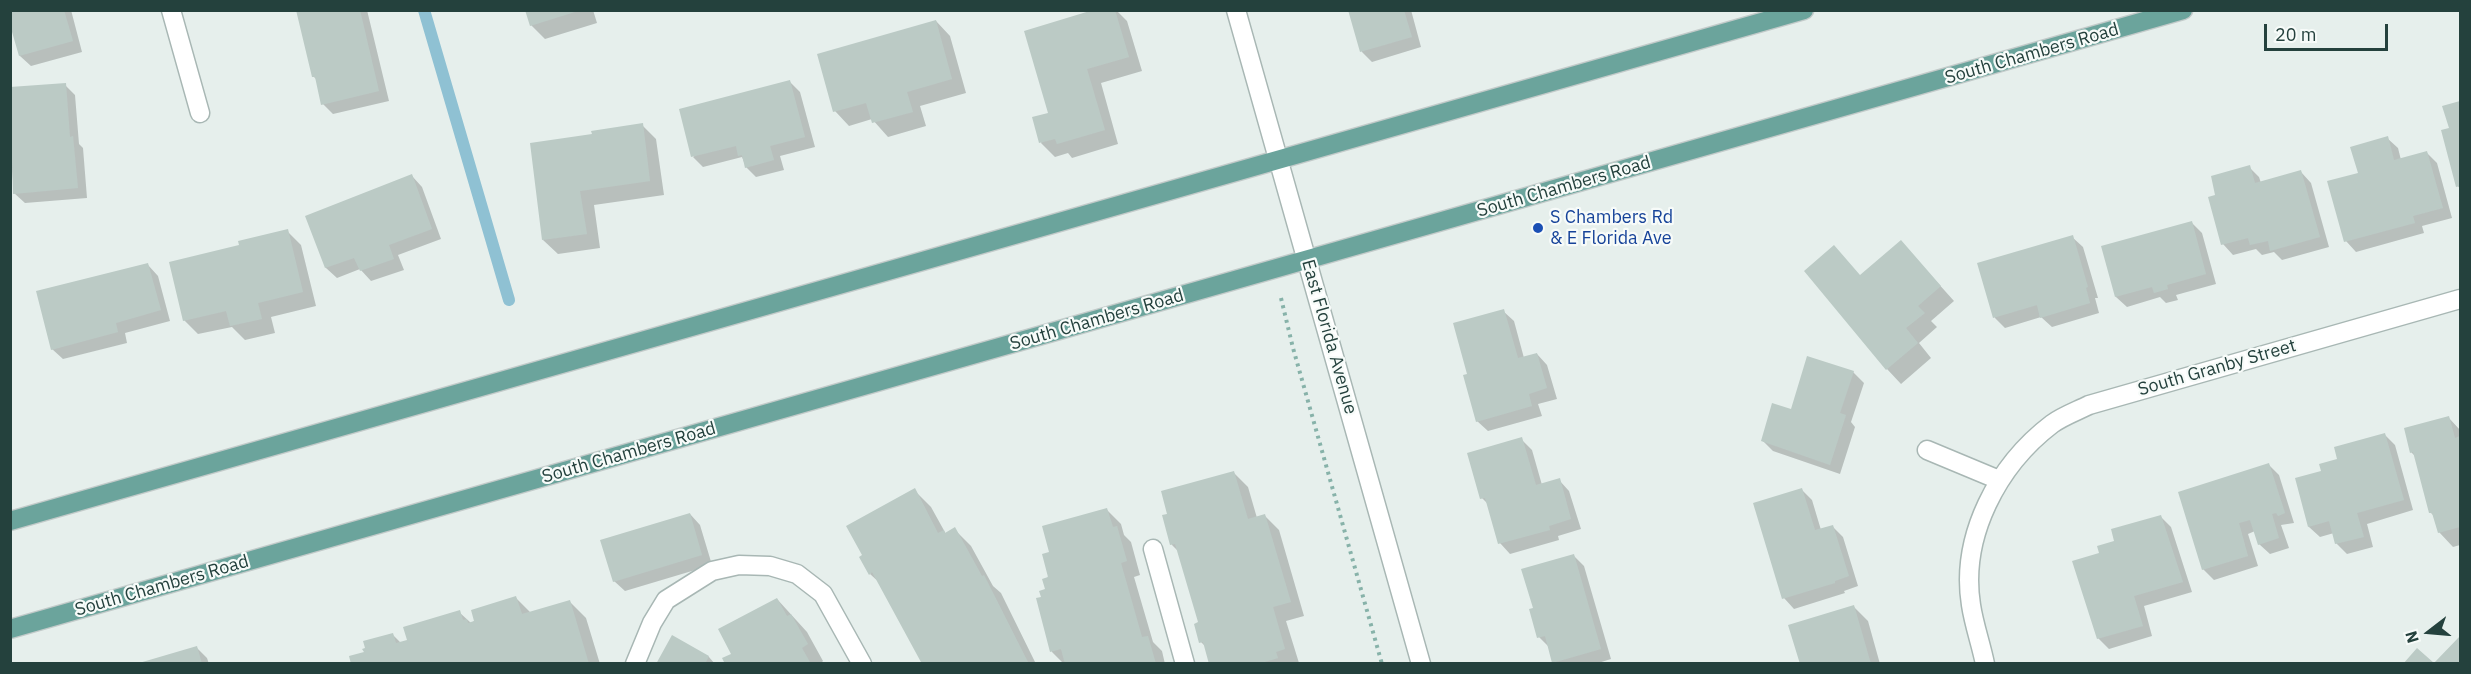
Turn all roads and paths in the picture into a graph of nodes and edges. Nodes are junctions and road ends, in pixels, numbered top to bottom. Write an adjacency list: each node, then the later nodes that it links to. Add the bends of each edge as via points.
1 (171, 10): 5 (street)
2 (1236, 10): 6 (street, East Florida Avenue)
3 (1804, 10): 6 (main road)
4 (2183, 10): 7 (main road, South Chambers Road)
5 (200, 113)
6 (1280, 161): 7 (street, East Florida Avenue); 12 (main road)
7 (1308, 259): 14 (main road, South Chambers Road); 19 (street, East Florida Avenue)
8 (2460, 299): 11 (street, South Granby Street, via 2089,405 2054,423 2023,449)
9 (1293, 348): 18 (path)
10 (1927, 450): 11 (street)
11 (1999, 480): 20 (street, South Granby Street, via 1978,526 1970,565 1971,604)
12 (10, 521)
13 (1153, 549): 17 (street)
14 (10, 629)
15 (636, 663): 16 (street, via 666,600 712,571 739,565 770,566 797,574 823,594)
16 (862, 663)
17 (1185, 663)
18 (1382, 663)
19 (1421, 663)
20 (1985, 663)

